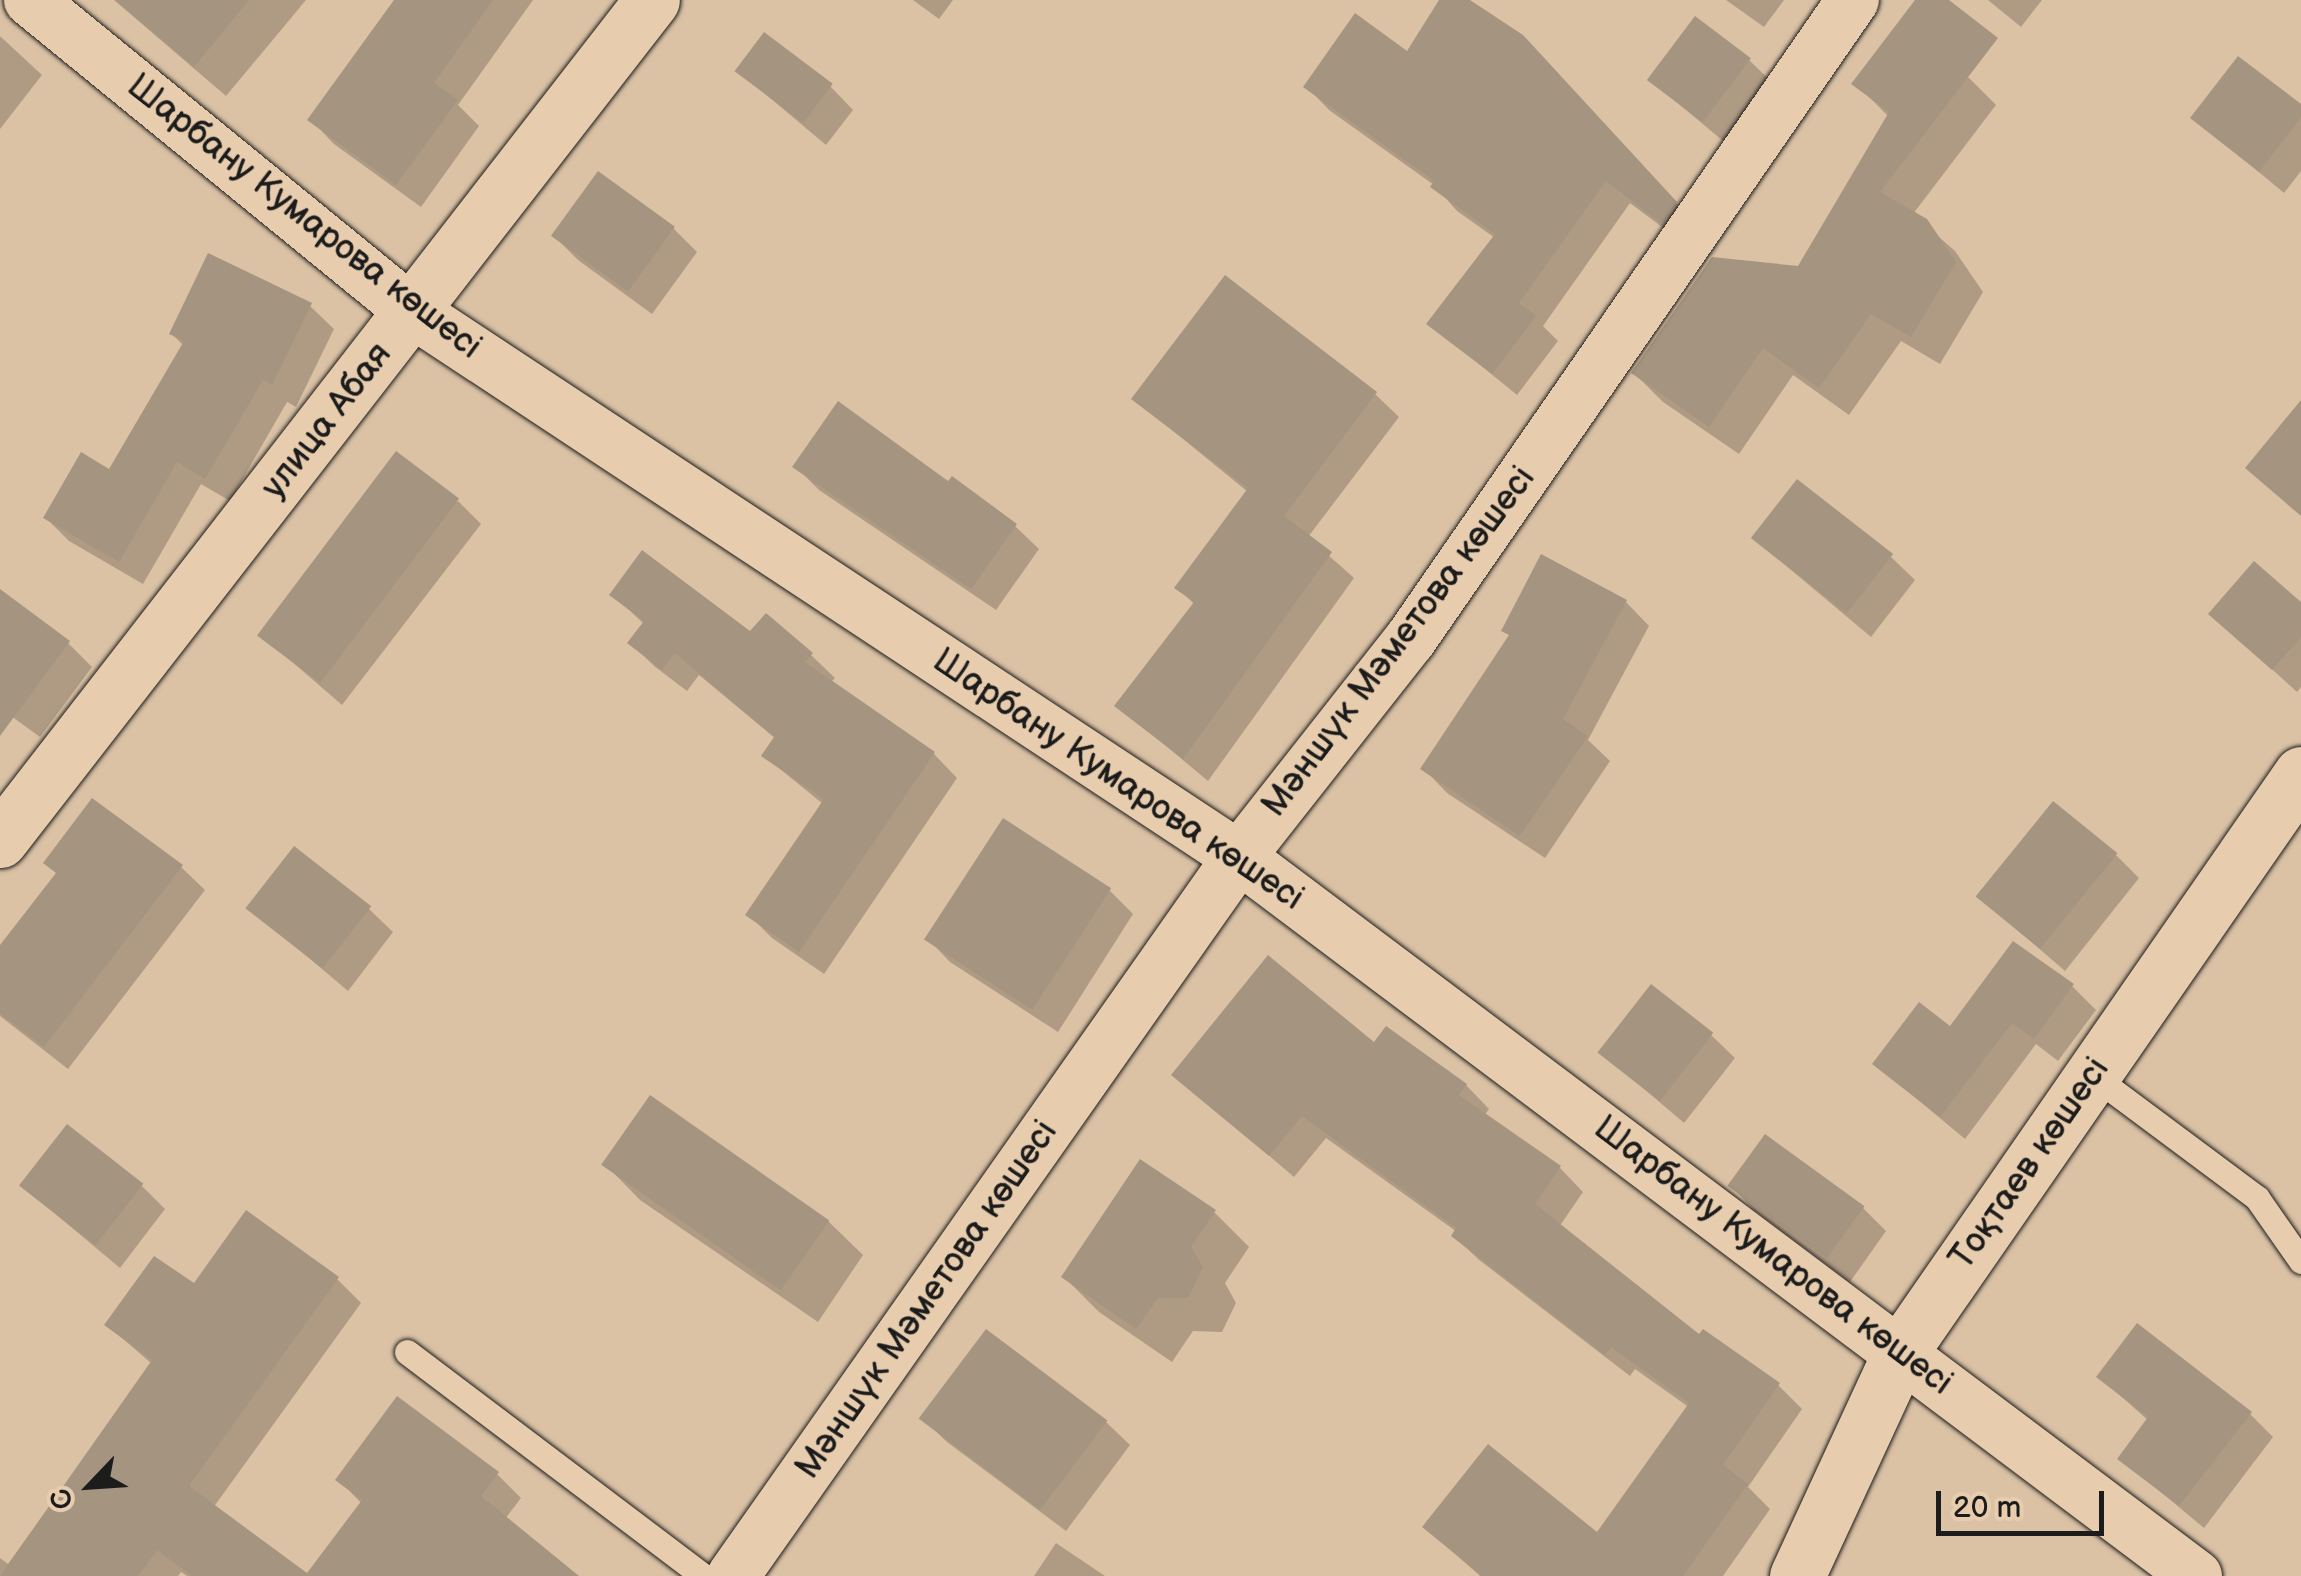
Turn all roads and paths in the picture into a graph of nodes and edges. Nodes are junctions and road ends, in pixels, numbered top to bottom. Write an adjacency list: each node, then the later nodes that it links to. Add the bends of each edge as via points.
1 (30, 0): 4 (street, Шарбану Кумарова көшесі)
2 (652, 0): 4 (street, улица Абая)
3 (1853, 0): 7 (street, Мәншүк Мәметова көшесі, via 1410,640)
4 (413, 312): 6 (street, улица Абая); 7 (street, Шарбану Кумарова көшесі)
5 (2301, 774): 8 (street, Тоқтаев көшесі)
6 (0, 840)
7 (1239, 857): 10 (street, Шарбану Кумарова көшесі); 13 (street, Мәншүк Мәметова көшесі)
8 (2092, 1075): 9 (lane, via 2257,1198); 10 (street, Тоқтаев көшесі)
9 (2301, 1260)
10 (1901, 1351): 14 (street, Тоқтаев көшесі); 15 (street, Шарбану Кумарова көшесі)
11 (407, 1352): 12 (lane)
12 (703, 1576)
13 (734, 1576)
14 (1797, 1576)
15 (2196, 1576)

